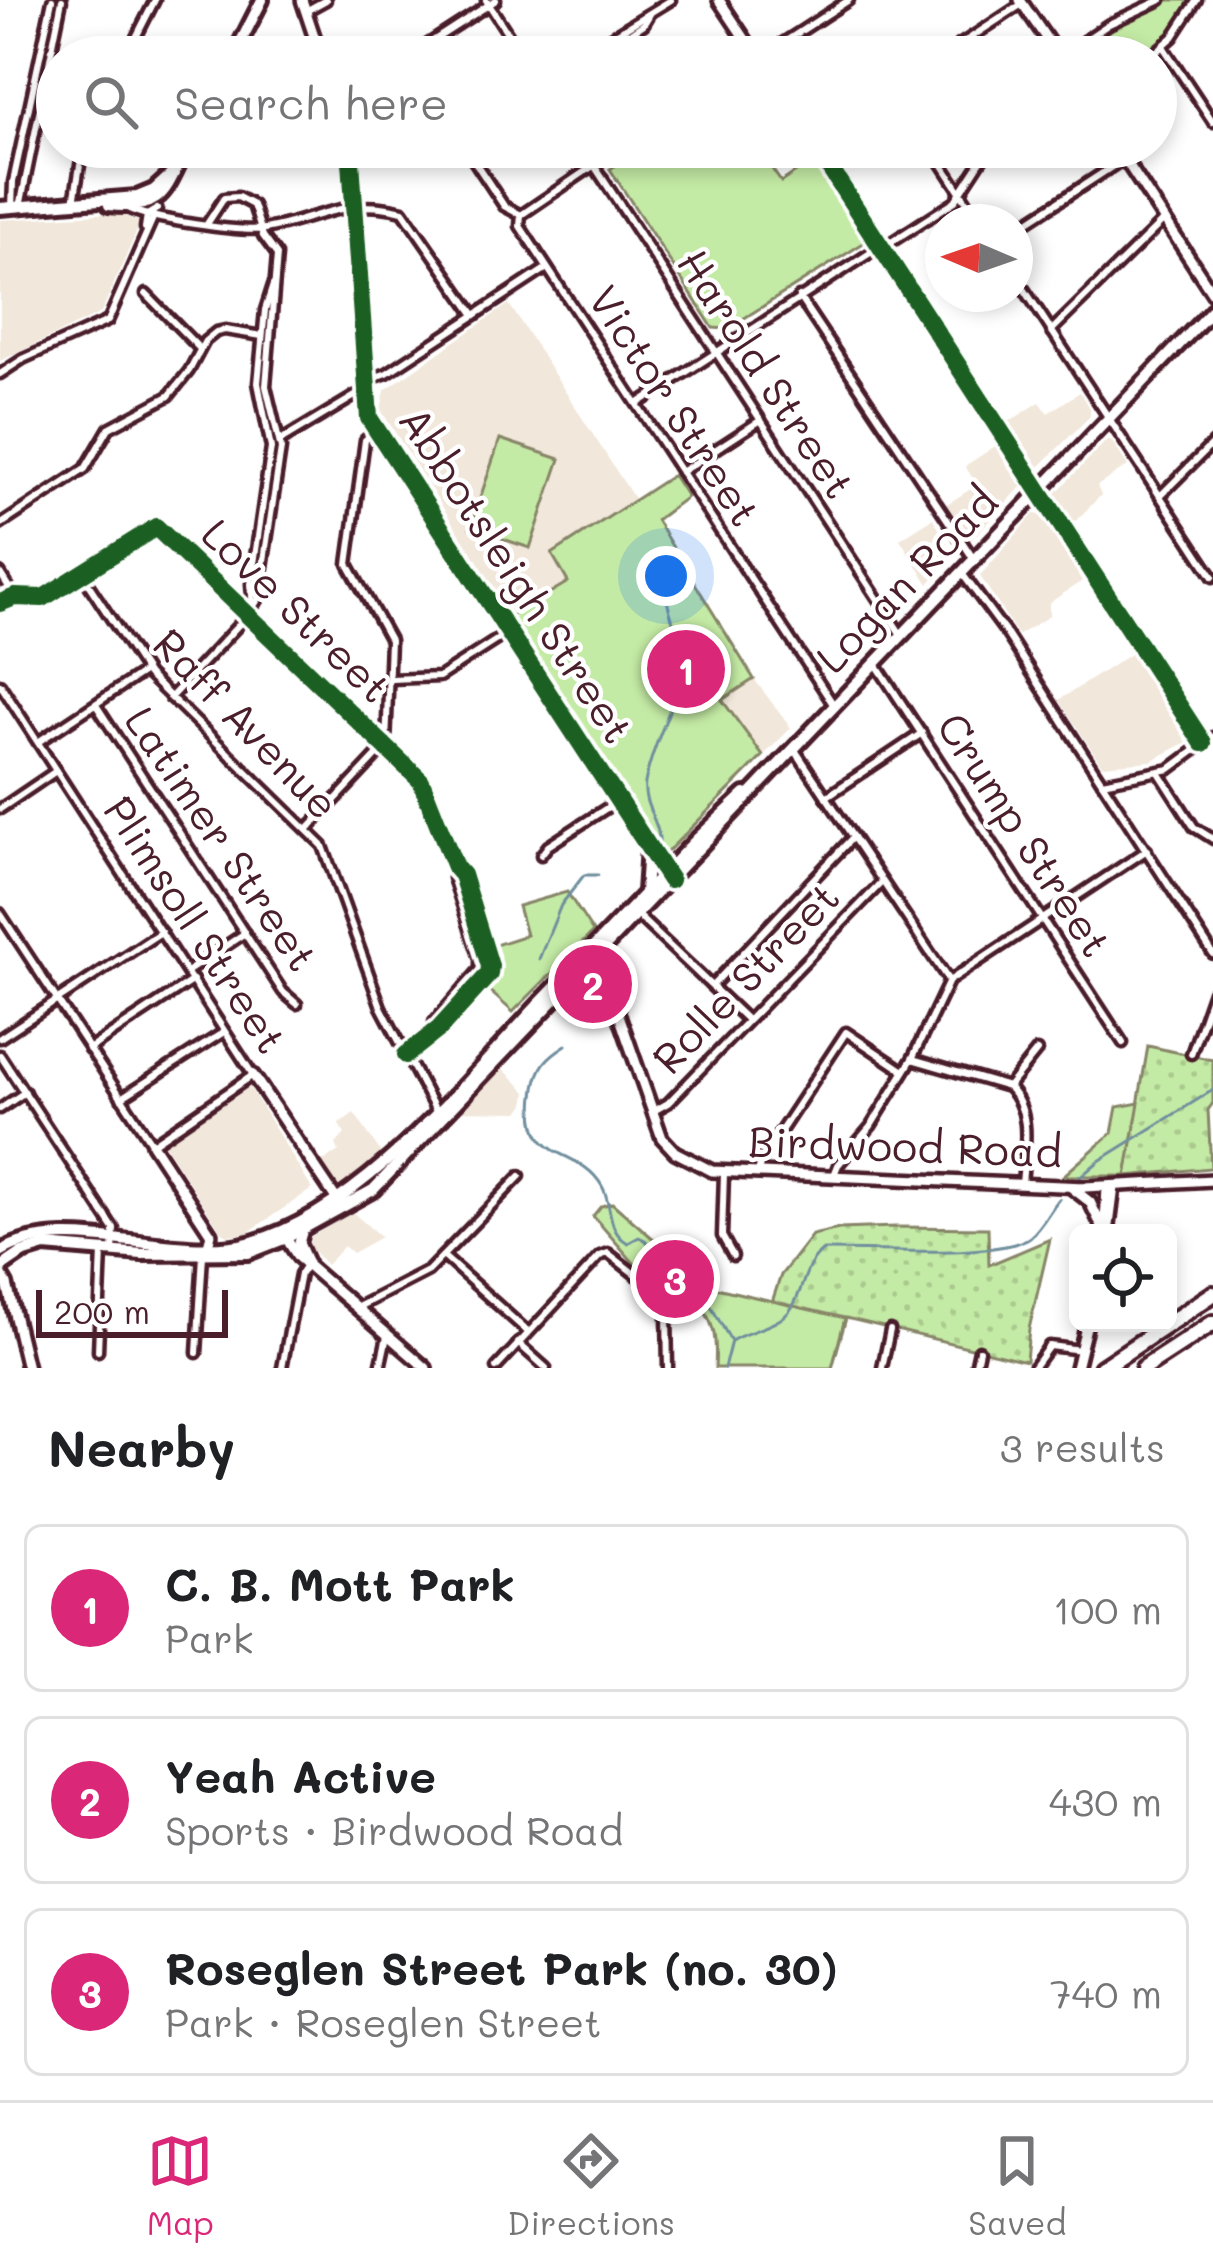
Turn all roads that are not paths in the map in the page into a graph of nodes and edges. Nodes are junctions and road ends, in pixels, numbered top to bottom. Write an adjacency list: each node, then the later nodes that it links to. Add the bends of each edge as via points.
1 (57, 0): 16 (street)
2 (155, 0): 17 (street)
3 (262, 0): 18 (main road)
4 (326, 0): 13 (street)
5 (671, 0): 15 (street)
6 (719, 0): 24 (street)
7 (849, 0): 25 (street)
8 (1132, 0): 14 (street)
9 (1162, 0): 14 (street)
10 (1197, 0): 29 (street)
11 (491, 2): 20 (street); 21 (street)
12 (1021, 2): 26 (street); 27 (street)
13 (304, 6): 19 (street)
14 (1136, 11): 28 (street)
15 (650, 14): 22 (street); 23 (street)
16 (48, 36)
17 (137, 36)
18 (244, 36)
19 (314, 36)
20 (440, 36)
21 (511, 36)
22 (610, 36)
23 (626, 36)
24 (744, 36)
25 (792, 36)
26 (972, 36)
27 (1044, 36)
28 (1094, 36)
29 (1172, 36)
30 (1177, 68): 32 (street)
31 (36, 88): 51 (street)
32 (1213, 122)
33 (80, 168): 48 (street)
34 (176, 168): 44 (main road)
35 (351, 168): 50 (street, Abbotsleigh Street)
36 (479, 168): 53 (street, Victor Street, via 504,206)
37 (592, 168): 53 (street)
38 (596, 168): 70 (street, Harold Street)
39 (830, 168): 58 (street)
40 (945, 168): 45 (street)
41 (977, 168): 45 (street)
42 (1109, 168): 54 (street)
43 (1130, 168): 55 (street)
44 (175, 171): 46 (main road); 52 (main road)
45 (962, 194): 49 (street); 58 (street)
46 (137, 197): 47 (main road); 52 (street)
47 (102, 203): 48 (main road); 52 (main road)
48 (74, 204): 51 (main road)
49 (968, 204)
50 (354, 206): 57 (street); 66 (street, via 410,216); 72 (street, Abbotsleigh Street)
51 (10, 207)
52 (152, 211): 56 (street); 71 (street, via 108,321)
53 (521, 215): 59 (street, Victor Street)
54 (1033, 218)
55 (1164, 220): 61 (street); 67 (street)
56 (207, 224): 57 (street); 57 (street, via 232,196 253,206)
57 (261, 230): 60 (street, via 279,262)
58 (881, 247): 63 (street); 80 (street)
59 (547, 268): 66 (street); 73 (street, Victor Street)
60 (275, 282): 68 (street); 77 (street, via 266,386)
61 (1213, 293)
62 (146, 294): 69 (street)
63 (799, 297): 70 (street); 83 (street)
64 (1033, 303): 67 (street)
65 (1213, 309): 74 (main road, Logan Road)
66 (475, 315): 72 (street)
67 (1051, 331): 74 (street)
68 (262, 336): 69 (street, via 225,330); 90 (street, via 258,383 271,437)
69 (200, 349): 82 (street, via 170,396 109,428 85,469)
70 (715, 351): 73 (street); 75 (street, Harold Street)
71 (0, 374)
72 (365, 385): 76 (street, Abbotsleigh Street); 77 (street)
73 (637, 404): 79 (street, Victor Street)
74 (1108, 418): 80 (main road, Logan Road); 81 (street)
75 (761, 420): 79 (street); 92 (street, Harold Street)
76 (377, 430): 91 (street, Abbotsleigh Street); 95 (street, via 365,440 348,564 390,640)
77 (281, 440): 90 (street)
78 (1213, 443): 81 (street)
79 (681, 472): 98 (street, Victor Street)
80 (1038, 491): 83 (main road, Logan Road); 103 (street)
81 (1160, 496): 87 (street)
82 (0, 525)
83 (973, 558): 84 (main road, Logan Road)
84 (960, 571): 92 (main road, Logan Road); 108 (street)
85 (0, 573): 88 (street)
86 (81, 573): 88 (street, via 43,598); 90 (street, Love Street, via 156,527); 94 (street, Raff Avenue)
87 (1213, 577)
88 (15, 597): 89 (street)
89 (0, 603)
90 (251, 611): 97 (street); 104 (street, Love Street)
91 (509, 632): 95 (street, via 439,677); 110 (street, Abbotsleigh Street)
92 (900, 633): 93 (main road, Logan Road)
93 (874, 661): 98 (main road, Logan Road); 100 (street, Crump Street)
94 (146, 671): 97 (street, Raff Avenue); 99 (street)
95 (391, 680): 104 (street)
96 (0, 684): 102 (street, Plimsoll Street)
97 (170, 698): 112 (street, Raff Avenue)
98 (833, 704): 105 (main road, Logan Road)
99 (95, 705): 102 (street); 125 (street, Latimer Street)
100 (922, 733): 109 (street); 123 (street, Crump Street)
101 (1213, 736): 103 (street)
102 (38, 742): 106 (street, Plimsoll Street)
103 (1203, 743): 107 (street)
104 (386, 746): 112 (street); 143 (street, Love Street, via 427,789 490,966)
105 (792, 746): 109 (street); 118 (main road, Logan Road)
106 (56, 771): 111 (street); 124 (street, Plimsoll Street)
107 (1160, 772): 108 (street); 114 (street, via 1194,827)
108 (1102, 782): 116 (street)
109 (826, 796): 113 (street)
110 (619, 800): 115 (street, Abbotsleigh Street); 117 (street)
111 (0, 808)
112 (307, 830): 143 (street, Raff Avenue, via 329,860)
113 (853, 837): 119 (street); 131 (street)
114 (1213, 839)
115 (648, 847): 118 (street, Abbotsleigh Street); 120 (main road)
116 (1147, 850): 123 (street); 126 (street)
117 (541, 855)
118 (667, 876): 120 (main road, Logan Road); 122 (main road, Logan Road)
119 (882, 882): 130 (street); 135 (street, Rolle Street)
120 (645, 892): 127 (main road, Logan Road)
121 (0, 913): 133 (street)
122 (637, 915): 127 (main road, Logan Road); 131 (street)
123 (1044, 920): 130 (street); 138 (street, Crump Street)
124 (161, 932): 128 (street, Plimsoll Street); 133 (street)
125 (245, 933): 128 (street); 134 (street, Latimer Street)
126 (1213, 954)
127 (591, 956): 151 (street, Birdwood Road); 152 (main road, Logan Road)
128 (188, 971): 129 (street, Plimsoll Street)
129 (193, 980): 136 (street, Plimsoll Street); 139 (street)
130 (949, 981): 144 (street)
131 (712, 986): 135 (street)
132 (1213, 991): 141 (street)
133 (57, 1001): 137 (street); 139 (street)
134 (297, 1004)
135 (747, 1020): 151 (street, Rolle Street)
136 (226, 1031): 146 (street, Plimsoll Street); 149 (street)
137 (0, 1038)
138 (1123, 1042)
139 (88, 1049): 149 (street)
140 (1037, 1051): 147 (street)
141 (1191, 1054)
142 (0, 1055): 148 (street)
143 (406, 1055): 152 (street, Raff Avenue)
144 (912, 1058): 145 (street); 147 (street)
145 (904, 1071): 155 (street, via 846,1032); 158 (street)
146 (253, 1076): 153 (street); 156 (street, Plimsoll Street)
147 (1008, 1087): 160 (street, via 1025,1108)
148 (25, 1092): 150 (street); 173 (street, via 114,1229)
149 (121, 1098): 153 (street)
150 (0, 1108)
151 (652, 1112): 154 (street, Birdwood Road, via 671,1149)
152 (440, 1114): 164 (main road, Logan Road); 165 (main road, Logan Road)
153 (152, 1144): 174 (street, via 211,1234)
154 (724, 1173): 155 (street, Birdwood Road); 177 (street, via 722,1236)
155 (758, 1174): 158 (street, Birdwood Road)
156 (319, 1176): 165 (street, Plimsoll Street); 167 (street)
157 (520, 1176): 176 (street)
158 (833, 1178): 160 (street, Birdwood Road)
159 (1213, 1180): 161 (street, Birdwood Road)
160 (1022, 1184): 163 (street, Birdwood Road)
161 (1135, 1186): 162 (street, Birdwood Road); 166 (street)
162 (1111, 1187): 163 (street, Birdwood Road); 166 (street); 169 (street)
163 (1077, 1189): 168 (street)
164 (369, 1194): 165 (main road); 171 (main road, Logan Road)
165 (337, 1200): 167 (main road, Logan Road)
166 (1114, 1203): 170 (street)
167 (317, 1210): 172 (main road, Logan Road)
168 (1101, 1224)
169 (1106, 1224)
170 (1107, 1224)
171 (303, 1229): 172 (main road, Logan Road); 178 (street, via 299,1243)
172 (284, 1233): 174 (main road, Logan Road); 178 (street)
173 (108, 1246): 174 (main road, Logan Road); 175 (main road, Logan Road, via 41,1236); 179 (main road, Logan Road, via 45,1246); 189 (street)
174 (206, 1250): 191 (street)
175 (0, 1252)
176 (443, 1256): 181 (street); 184 (street)
177 (733, 1256)
178 (309, 1263): 181 (street); 193 (street)
179 (0, 1270): 192 (street)
180 (1213, 1294): 203 (highway)
181 (358, 1307): 186 (street)
182 (1210, 1326): 204 (highway)
183 (890, 1330): 199 (street)
184 (528, 1332): 187 (street); 198 (street, via 608,1253 667,1314)
185 (1085, 1332): 190 (street)
186 (388, 1334): 194 (street); 195 (street)
187 (518, 1343): 196 (street); 197 (street)
188 (980, 1350): 200 (street)
189 (98, 1351)
190 (1080, 1352): 201 (street, via 1054,1345); 202 (street)
191 (197, 1353)
192 (27, 1368)
193 (282, 1368)
194 (380, 1368)
195 (425, 1368)
196 (496, 1368)
197 (546, 1368)
198 (668, 1368)
199 (882, 1368)
200 (975, 1368)
201 (1033, 1368)
202 (1076, 1368)
203 (1102, 1368)
204 (1144, 1368)

